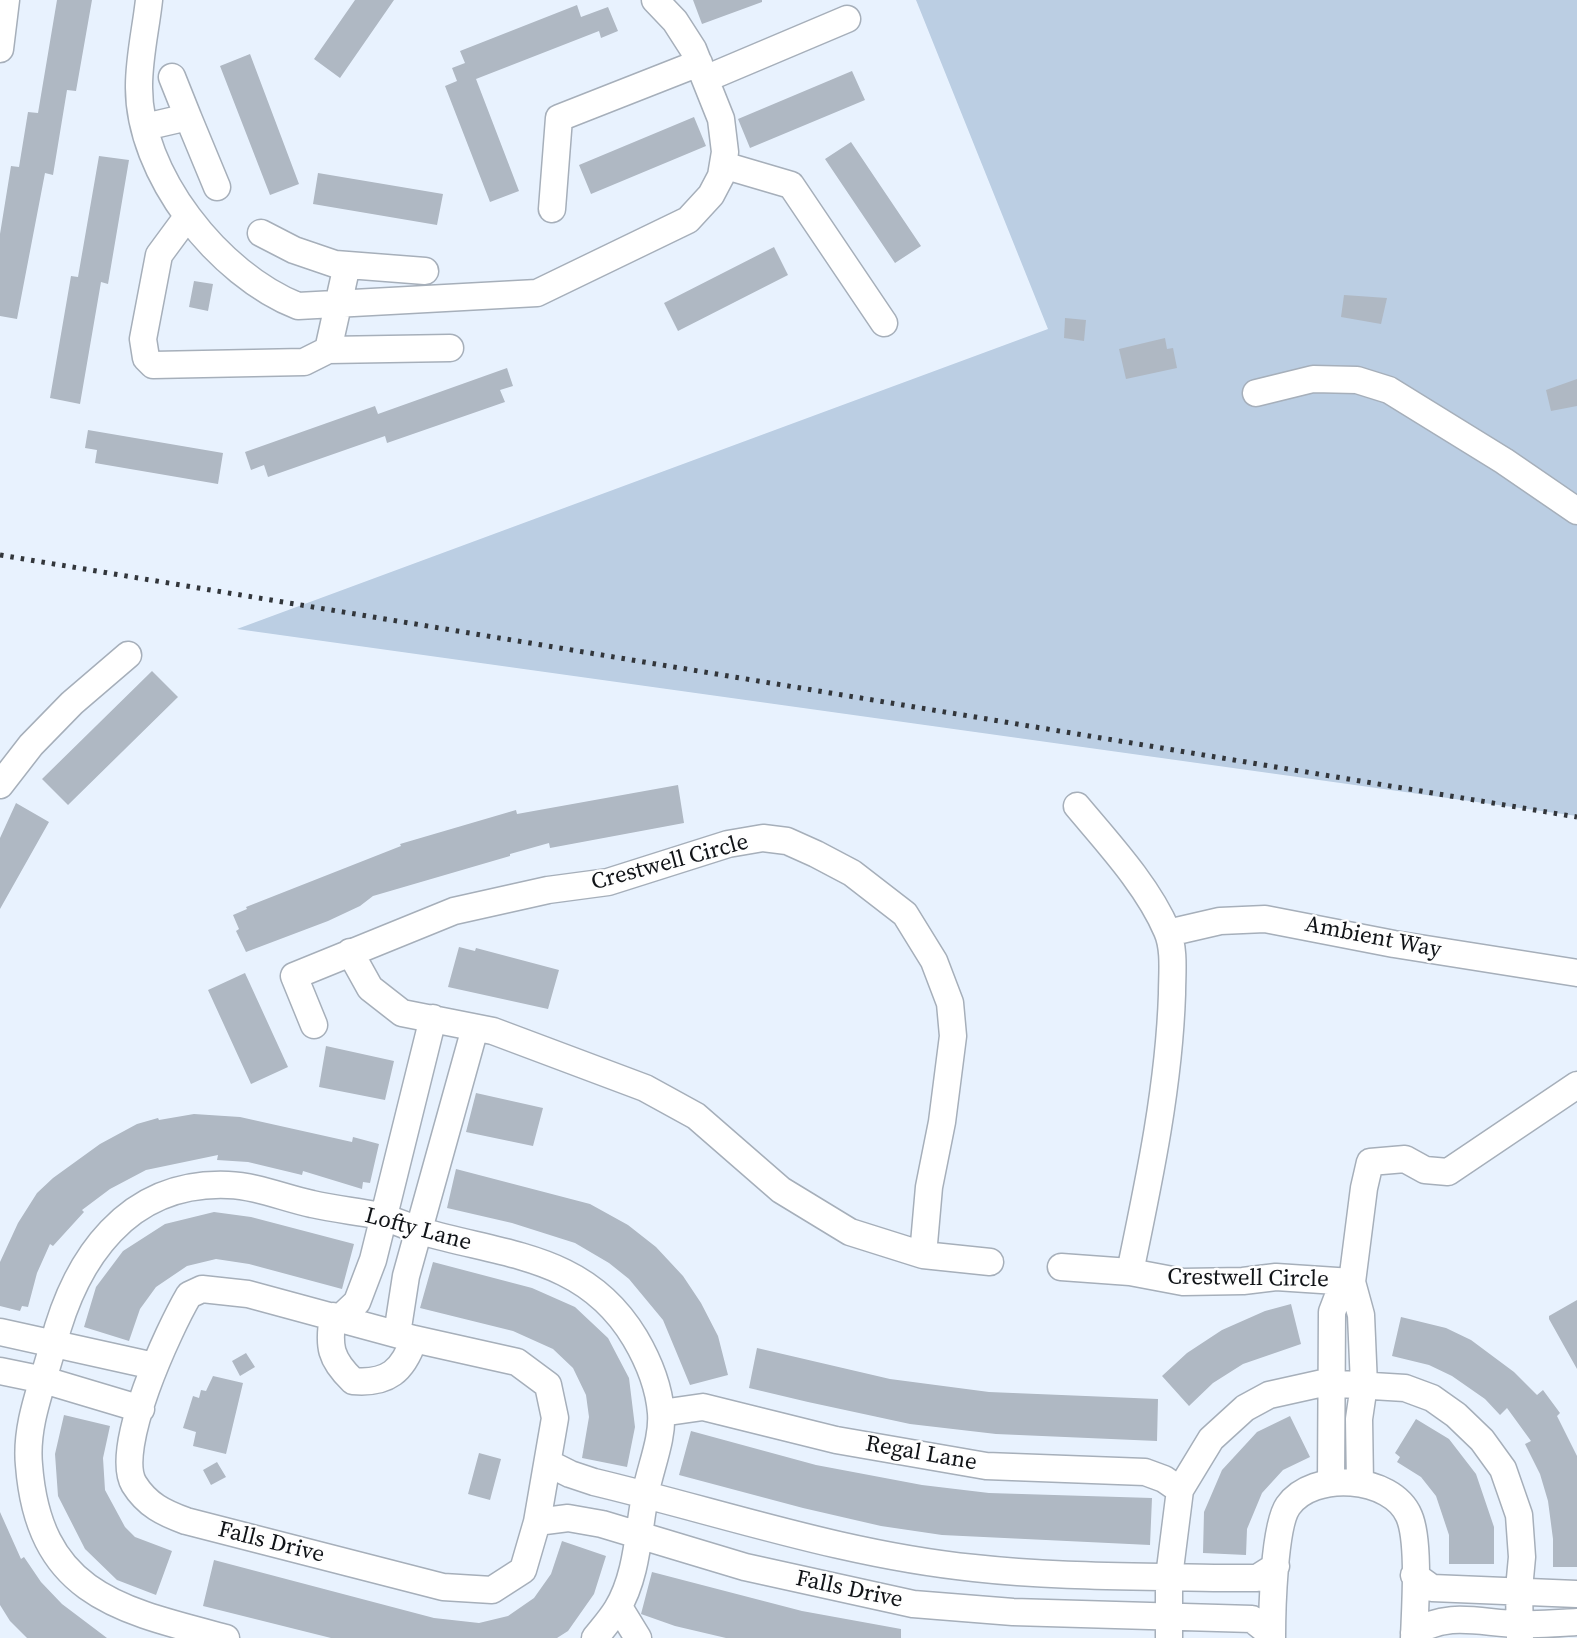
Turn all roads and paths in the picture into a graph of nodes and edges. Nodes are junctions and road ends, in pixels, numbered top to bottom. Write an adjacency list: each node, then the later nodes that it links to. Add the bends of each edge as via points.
1 (6, 0): 5 (street)
2 (149, 0): 9 (street, via 139,87)
3 (655, 0): 6 (street, via 675,21)
4 (847, 19): 6 (street)
5 (0, 49)
6 (702, 71): 10 (street, via 721,119); 12 (street, via 559,118)
7 (172, 76): 8 (street)
8 (188, 117): 9 (street); 11 (street)
9 (145, 127): 13 (street, via 164,179)
10 (723, 165): 17 (street, via 711,195 688,220 537,293); 18 (street, via 791,185)
11 (216, 187)
12 (552, 209)
13 (187, 217): 17 (street, via 223,259 281,300 298,306); 20 (street, via 159,255 143,339 146,358 153,365 304,362)
14 (261, 233): 15 (street, via 294,250)
15 (347, 265): 16 (street); 17 (street)
16 (425, 271)
17 (337, 305): 20 (street)
18 (884, 323)
19 (450, 348): 20 (street)
20 (328, 350)
21 (1256, 393): 22 (street, via 1313,379 1357,380 1389,390)
22 (1577, 511)
23 (128, 655): 24 (street, via 72,703)
24 (0, 785)
25 (1077, 806): 26 (street, via 1154,905)
26 (1168, 933): 28 (street, Ambient Way, via 1220,921 1265,919); 38 (street, via 1170,1041)
27 (350, 952): 29 (street, via 370,988 402,1013); 30 (street, Crestwell Circle, via 294,976); 35 (street, Crestwell Circle, via 454,911 608,882 728,844 763,838 788,841 852,873 905,914 934,961 950,1003 953,1037)
28 (1577, 974)
29 (432, 1018): 31 (street); 33 (street)
30 (313, 1025)
31 (475, 1028): 34 (street); 35 (street, via 645,1088 696,1116 781,1189 849,1232)
32 (1577, 1085): 39 (street, via 1448,1172 1425,1170 1405,1159 1370,1163)
33 (386, 1218): 34 (street, Lofty Lane); 40 (street, via 357,1302); 43 (street, Lofty Lane, via 227,1184 153,1200 107,1231 93,1249 60,1317)
34 (420, 1231): 42 (street, via 406,1276); 50 (street, Lofty Lane, via 565,1271 595,1289 623,1318 648,1359)
35 (923, 1255): 36 (street)
36 (990, 1262)
37 (1061, 1268): 38 (street, Crestwell Circle)
38 (1130, 1272): 39 (street, Crestwell Circle, via 1183,1282 1276,1277)
39 (1352, 1282): 47 (street, via 1340,1291 1332,1312); 48 (street, via 1361,1315)
40 (336, 1317): 42 (street, Falls Drive); 42 (street, via 329,1344 340,1369 353,1381 386,1380 401,1369); 44 (street, Falls Drive, via 248,1294 201,1289 189,1295)
41 (0, 1332): 43 (street)
42 (405, 1337): 51 (street, Falls Drive, via 517,1362 548,1385 555,1418)
43 (54, 1345): 44 (street); 46 (street, Lofty Lane)
44 (154, 1366): 49 (street, Falls Drive)
45 (0, 1371): 46 (street)
46 (44, 1380): 49 (street); 69 (street, Lofty Lane, via 27,1446 29,1471 47,1538 65,1568 95,1594 127,1611)
47 (1331, 1383): 48 (street); 52 (street); 54 (street, via 1269,1395 1245,1408 1211,1439)
48 (1364, 1384): 53 (street, via 1359,1419); 61 (street, via 1405,1388 1432,1398 1482,1440 1503,1469 1519,1515)
49 (141, 1409): 56 (street, Falls Drive, via 128,1458 133,1482 156,1509 186,1521 443,1587 492,1590 523,1570)
50 (661, 1413): 54 (street, Regal Lane, via 703,1407 836,1440 986,1466 1144,1472); 55 (street, Lofty Lane)
51 (548, 1463): 55 (street, Falls Drive, via 570,1474); 56 (street, Falls Drive)
52 (1331, 1483): 53 (street, Falls Drive); 58 (street, Falls Drive, via 1304,1493 1288,1506)
53 (1360, 1483): 59 (street, Falls Drive, via 1380,1487 1408,1513 1416,1539)
54 (1180, 1490): 60 (street)
55 (645, 1494): 57 (street, Lofty Lane); 60 (street, Falls Drive, via 765,1528 974,1568)
56 (537, 1521): 57 (street, Falls Drive, via 568,1518)
57 (640, 1533): 63 (street, Lofty Lane); 65 (street, Falls Drive, via 745,1567 913,1604)
58 (1276, 1566): 60 (street, Falls Drive, via 1256,1578); 68 (street, Falls Drive)
59 (1414, 1575): 61 (street, via 1432,1588); 67 (street, Falls Drive)
60 (1169, 1577): 65 (street)
61 (1519, 1589): 62 (street); 66 (street)
62 (1577, 1594)
63 (619, 1607): 70 (street); 71 (street)
64 (1577, 1622): 66 (street, Falls Drive)
65 (1169, 1626): 68 (street, Falls Drive, via 1252,1619)
66 (1520, 1631): 67 (street, Falls Drive, via 1460,1618 1430,1622)
67 (1414, 1635)
68 (1272, 1636)
69 (226, 1638)
70 (595, 1638)
71 (638, 1638)

